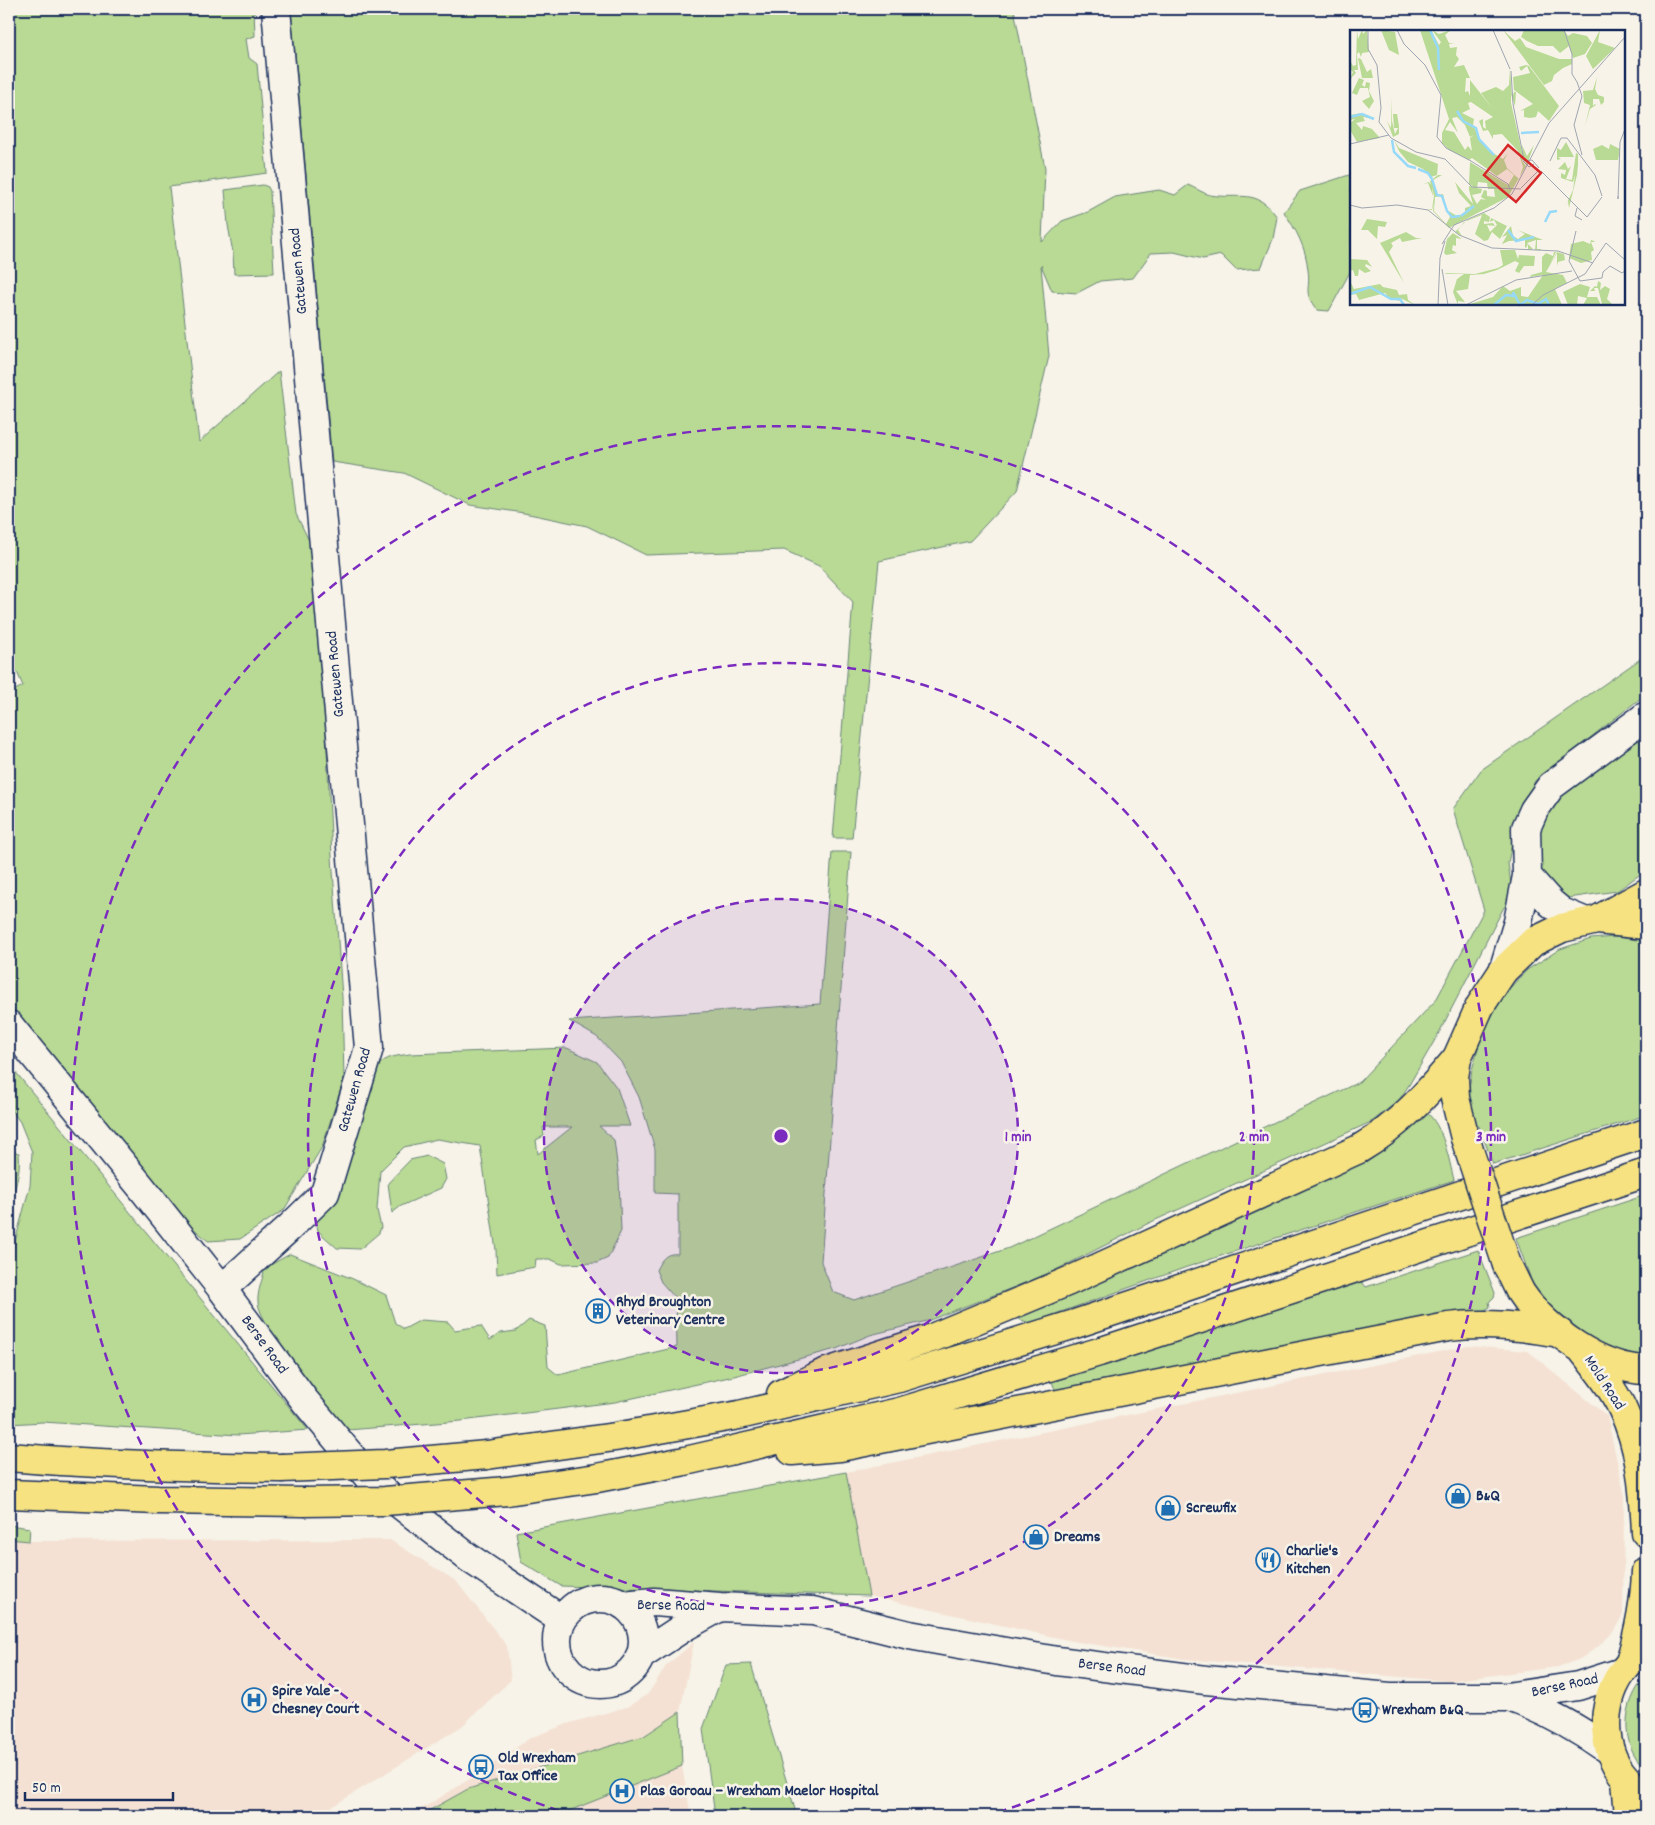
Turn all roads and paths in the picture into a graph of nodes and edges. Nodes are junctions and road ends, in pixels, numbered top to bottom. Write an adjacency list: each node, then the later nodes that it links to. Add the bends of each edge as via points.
1 (276, 9): 12 (main road, Gatewen Road, via 369,1048 325,1193)
2 (1646, 716): 3 (main road, via 1551,786 1526,828)
3 (1527, 876): 5 (main road, via 1562,912); 7 (main road, via 1518,922)
4 (1646, 893): 5 (main road)
5 (1591, 921): 6 (main road); 7 (main road, via 1562,928 1533,942)
6 (1646, 925)
7 (1503, 970): 9 (main road, via 1480,1006)
8 (9, 1025): 12 (main road, Berse Road)
9 (1457, 1058): 13 (main road, bridge, via 1455,1098 1507,1265 1521,1293); 16 (main road, via 1415,1107 1377,1139 1359,1149 1070,1281 932,1338 824,1373)
10 (1646, 1133): 16 (main road, via 1065,1327 899,1378)
11 (1646, 1173): 18 (main road, via 1089,1355 899,1412)
12 (222, 1289): 24 (main road, Berse Road, via 305,1401 375,1484 469,1558)
13 (1560, 1334): 14 (main road); 18 (main road, via 1494,1324 1448,1326 840,1447)
14 (1583, 1351): 15 (main road, via 1611,1363); 20 (main road, Mold Road, via 1622,1408 1634,1440 1644,1494)
15 (1646, 1370)
16 (739, 1415): 17 (main road, bridge, via 487,1455 385,1464 281,1468 175,1467)
17 (9, 1457)
18 (684, 1462): 19 (main road, bridge, via 507,1491 385,1501 158,1500)
19 (9, 1494)
20 (1646, 1533)
21 (1646, 1571): 26 (main road, via 1640,1632)
22 (623, 1605): 23 (main road, Berse Road, via 654,1602); 24 (main road, via 596,1598 571,1609); 25 (main road, via 640,1627 643,1642)
23 (720, 1607): 25 (main road, Berse Road); 27 (main road, Berse Road, via 813,1611 909,1635 1057,1661 1206,1680 1390,1696)
24 (562, 1620): 25 (main road, via 557,1633 557,1648 571,1674 583,1681 596,1684 617,1680 634,1668)
25 (640, 1656)
26 (1633, 1662): 27 (main road, Berse Road, via 1578,1686); 28 (main road, via 1609,1697 1605,1724)
27 (1507, 1697): 28 (main road, Berse Road, via 1531,1705)
28 (1610, 1751): 29 (main road)
29 (1626, 1779): 30 (main road); 31 (main road)
30 (1646, 1796)
31 (1629, 1816)

